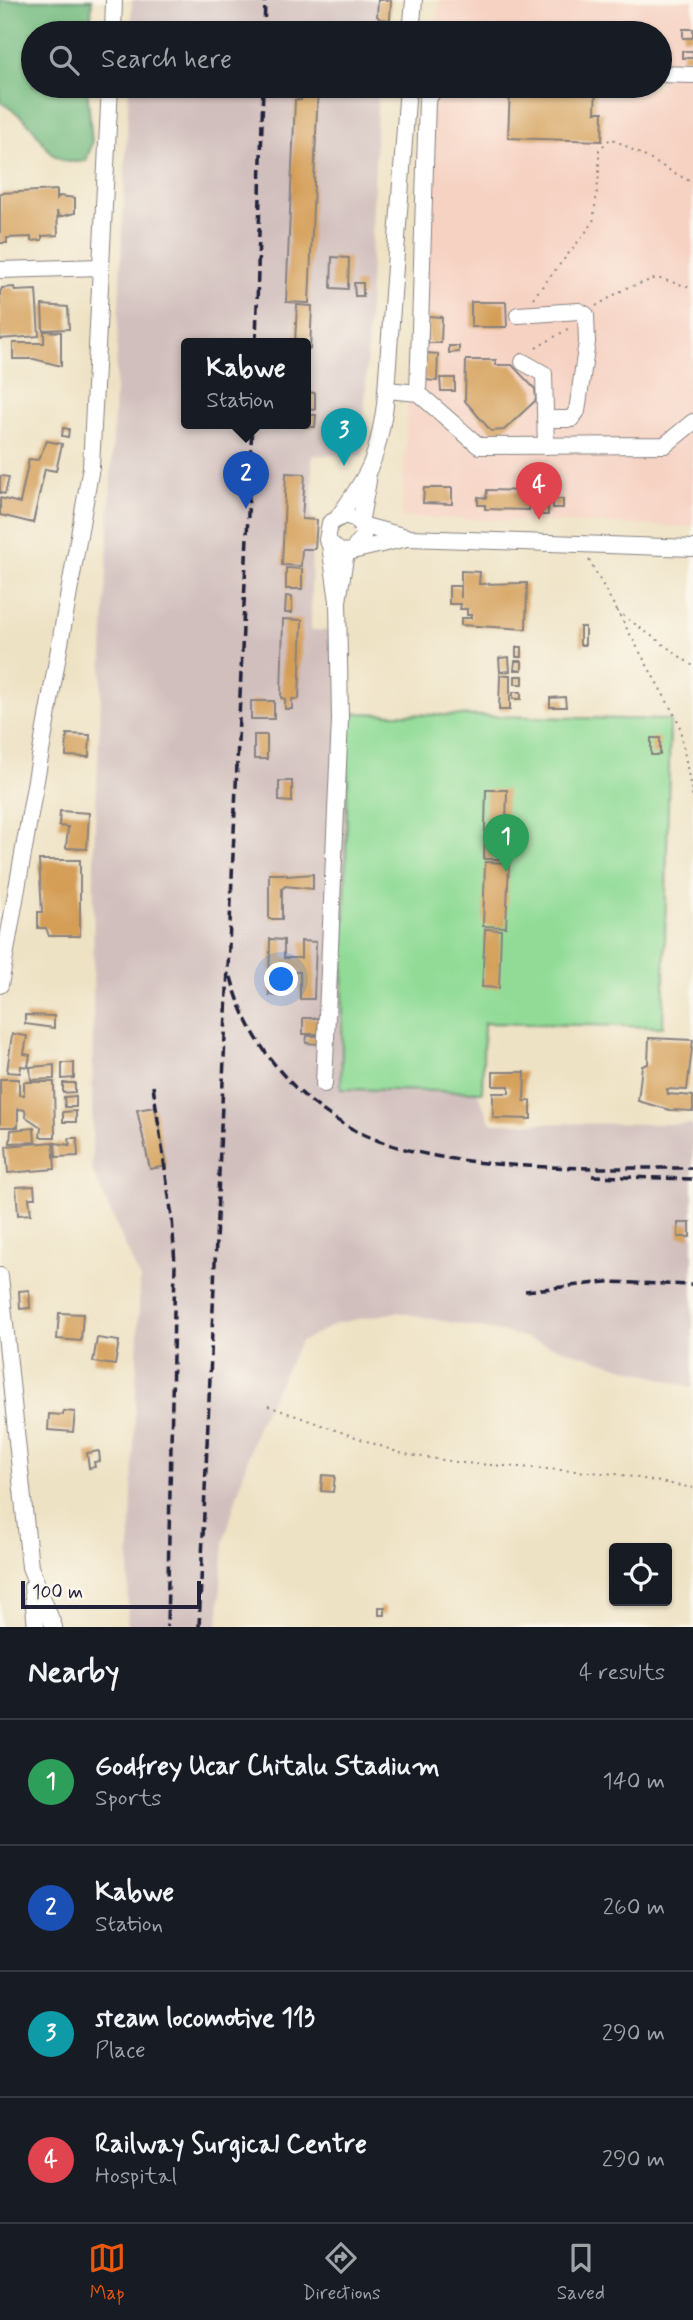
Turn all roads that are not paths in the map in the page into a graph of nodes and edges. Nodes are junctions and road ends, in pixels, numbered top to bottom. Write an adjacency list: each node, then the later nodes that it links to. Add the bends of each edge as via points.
1 (114, 0): 3 (street)
2 (414, 0): 4 (street)
3 (113, 21)
4 (412, 21)
5 (672, 74): 6 (street)
6 (693, 75)
7 (109, 98): 10 (street)
8 (407, 98): 14 (street)
9 (429, 98): 15 (street)
10 (101, 267): 11 (street); 27 (street, via 92,467)
11 (0, 270)
12 (518, 314): 16 (street, via 579,311 586,315 587,342 577,411 571,419)
13 (523, 362): 16 (street, via 544,374)
14 (387, 390): 15 (street); 19 (street, via 378,454)
15 (418, 393): 18 (street, via 479,446)
16 (545, 419): 18 (street)
17 (693, 422): 18 (street, via 665,445)
18 (546, 446)
19 (369, 475): 20 (street); 21 (street)
20 (339, 516): 21 (street, via 351,516); 23 (street, via 327,528)
21 (361, 524): 22 (street); 25 (street, via 363,537)
22 (410, 538): 24 (street); 25 (street)
23 (330, 545): 25 (street); 26 (street)
24 (693, 548)
25 (349, 552): 26 (street)
26 (338, 601): 29 (street, via 340,720)
27 (4, 948): 28 (street)
28 (0, 985)
29 (324, 1084)
30 (0, 1276): 31 (street)
31 (30, 1567): 32 (street); 33 (street)
32 (36, 1627)
33 (54, 1627)

